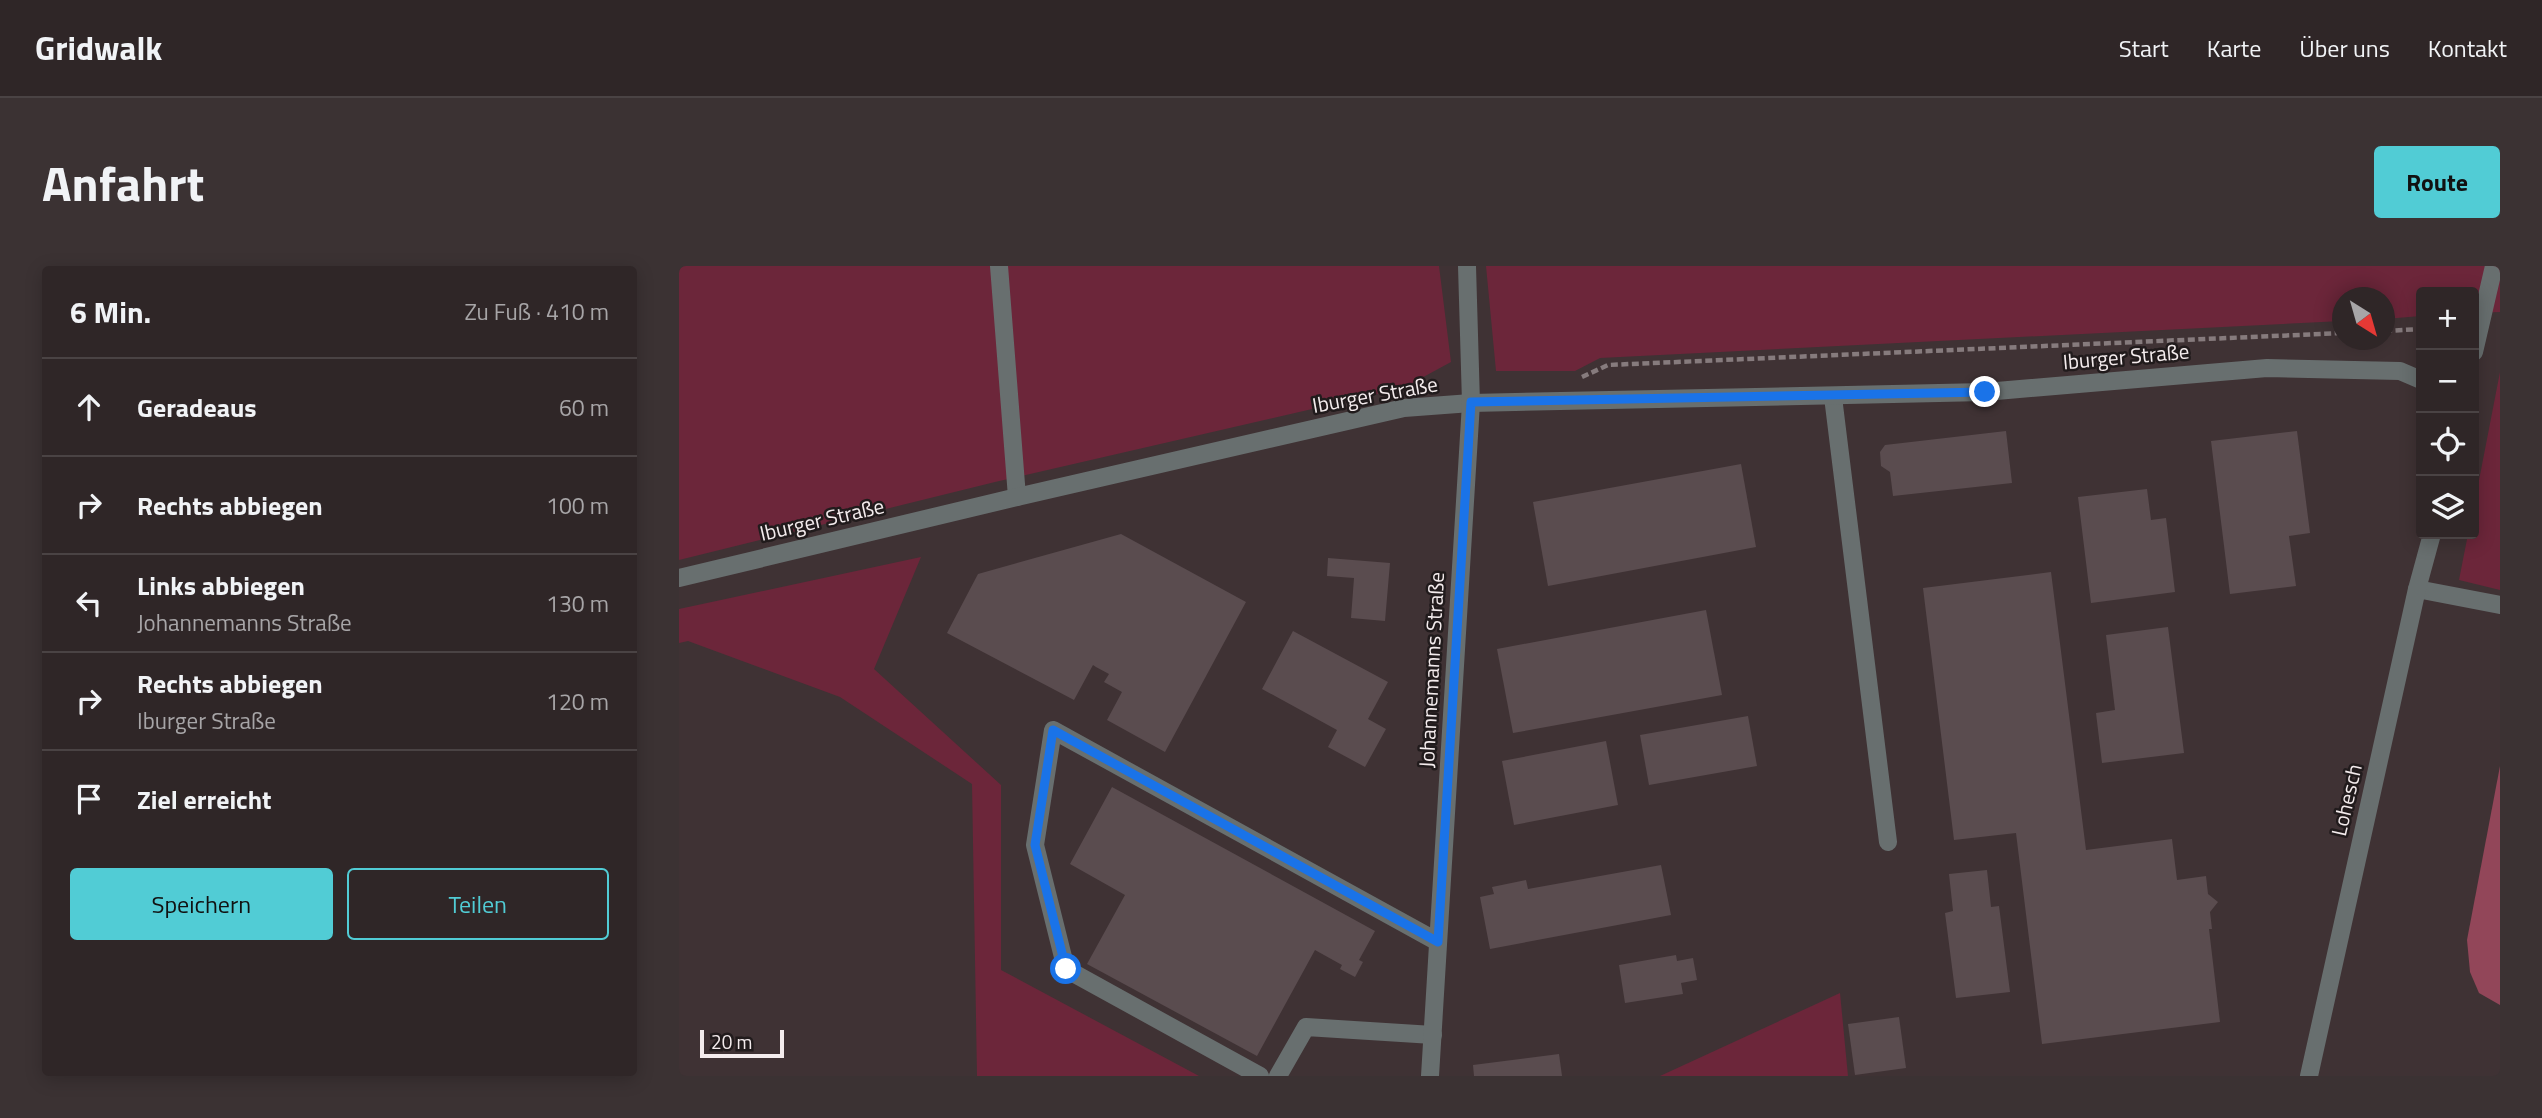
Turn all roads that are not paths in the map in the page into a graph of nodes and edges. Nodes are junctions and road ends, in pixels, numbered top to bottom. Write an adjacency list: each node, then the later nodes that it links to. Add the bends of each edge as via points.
1 (999, 266): 8 (street)
2 (1467, 266): 7 (street, Johannemanns Straße)
3 (2494, 266): 4 (street)
4 (2474, 350)
5 (2416, 378): 6 (street, Iburger Straße, via 2400,371 2267,368 1985,392)
6 (1833, 397): 7 (street, Iburger Straße); 13 (street)
7 (1471, 402): 8 (street, Iburger Straße, via 1404,408); 14 (street, Johannemanns Straße)
8 (1017, 497): 10 (street, Iburger Straße)
9 (2431, 539): 11 (street, Lohesch)
10 (679, 578)
11 (2417, 589): 12 (street); 19 (street, Lohesch)
12 (2500, 605)
13 (1888, 842)
14 (1438, 942): 15 (street, Johannemanns Straße); 16 (street, via 1053,730 1035,845 1066,969)
15 (1433, 1035): 17 (street, via 1306,1027); 18 (street, Johannemanns Straße)
16 (1260, 1076)
17 (1278, 1076)
18 (1430, 1076)
19 (2309, 1076)

